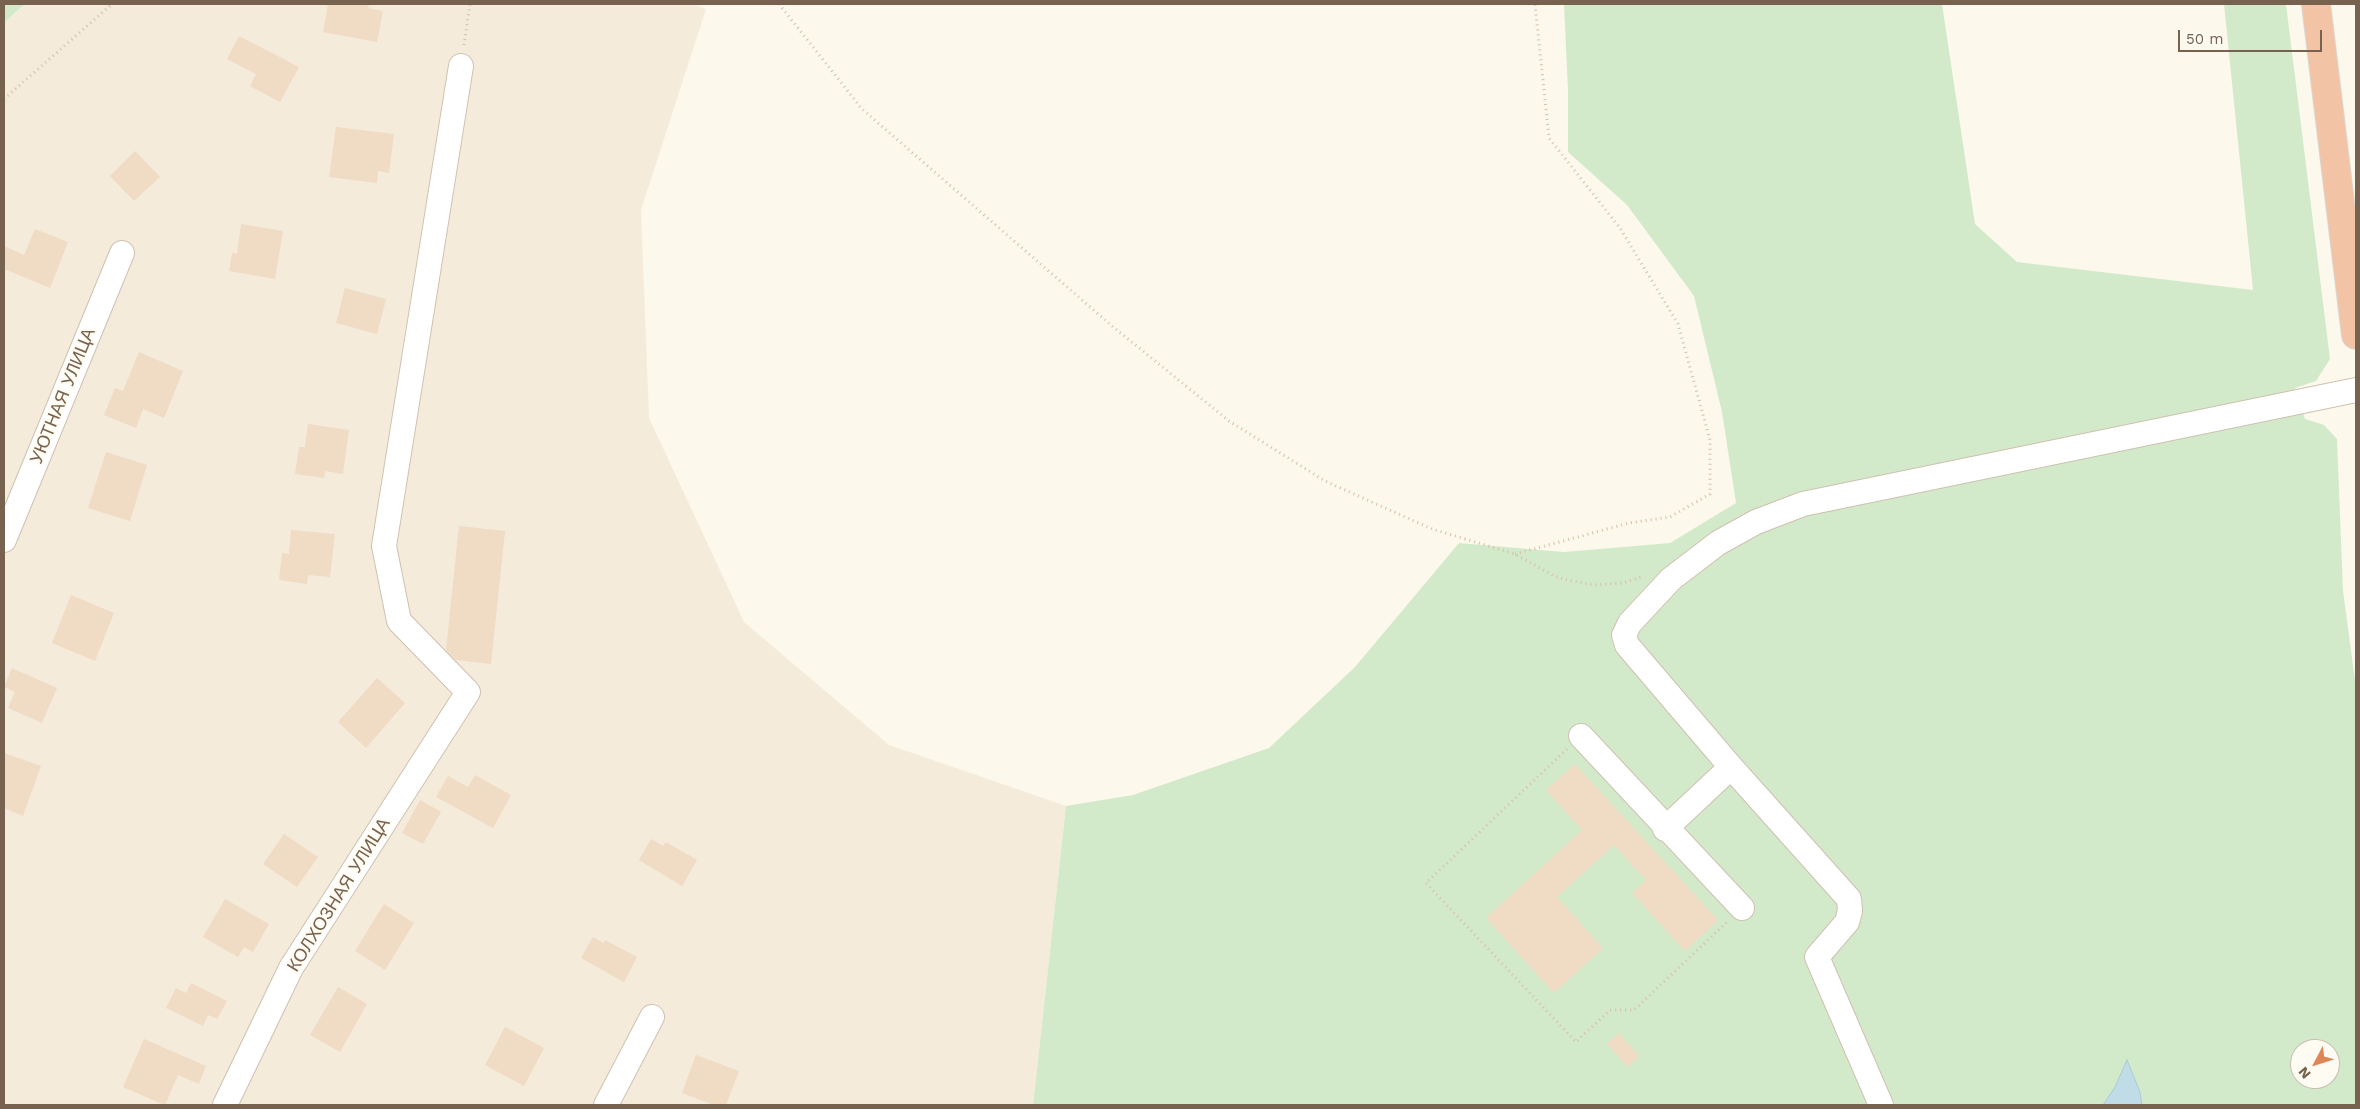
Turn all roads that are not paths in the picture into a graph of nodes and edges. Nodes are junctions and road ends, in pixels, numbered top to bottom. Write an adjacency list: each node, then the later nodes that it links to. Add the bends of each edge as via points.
1 (2316, 4): 4 (highway)
2 (461, 66): 12 (street, КОЛХОЗНАЯ УЛИЦА, via 384,546 399,621 468,692 291,968)
3 (122, 252): 6 (street, УЮТНАЯ УЛИЦА)
4 (2356, 334)
5 (2356, 390): 8 (street, via 1803,504 1756,522 1718,542 1671,579 1630,623 1624,635 1627,645)
6 (4, 540)
7 (1581, 736): 9 (street)
8 (1731, 768): 9 (street); 14 (street, via 1849,899 1847,922 1817,957)
9 (1665, 829): 10 (street)
10 (1742, 908)
11 (652, 1017): 13 (street)
12 (225, 1105)
13 (606, 1105)
14 (1881, 1105)

